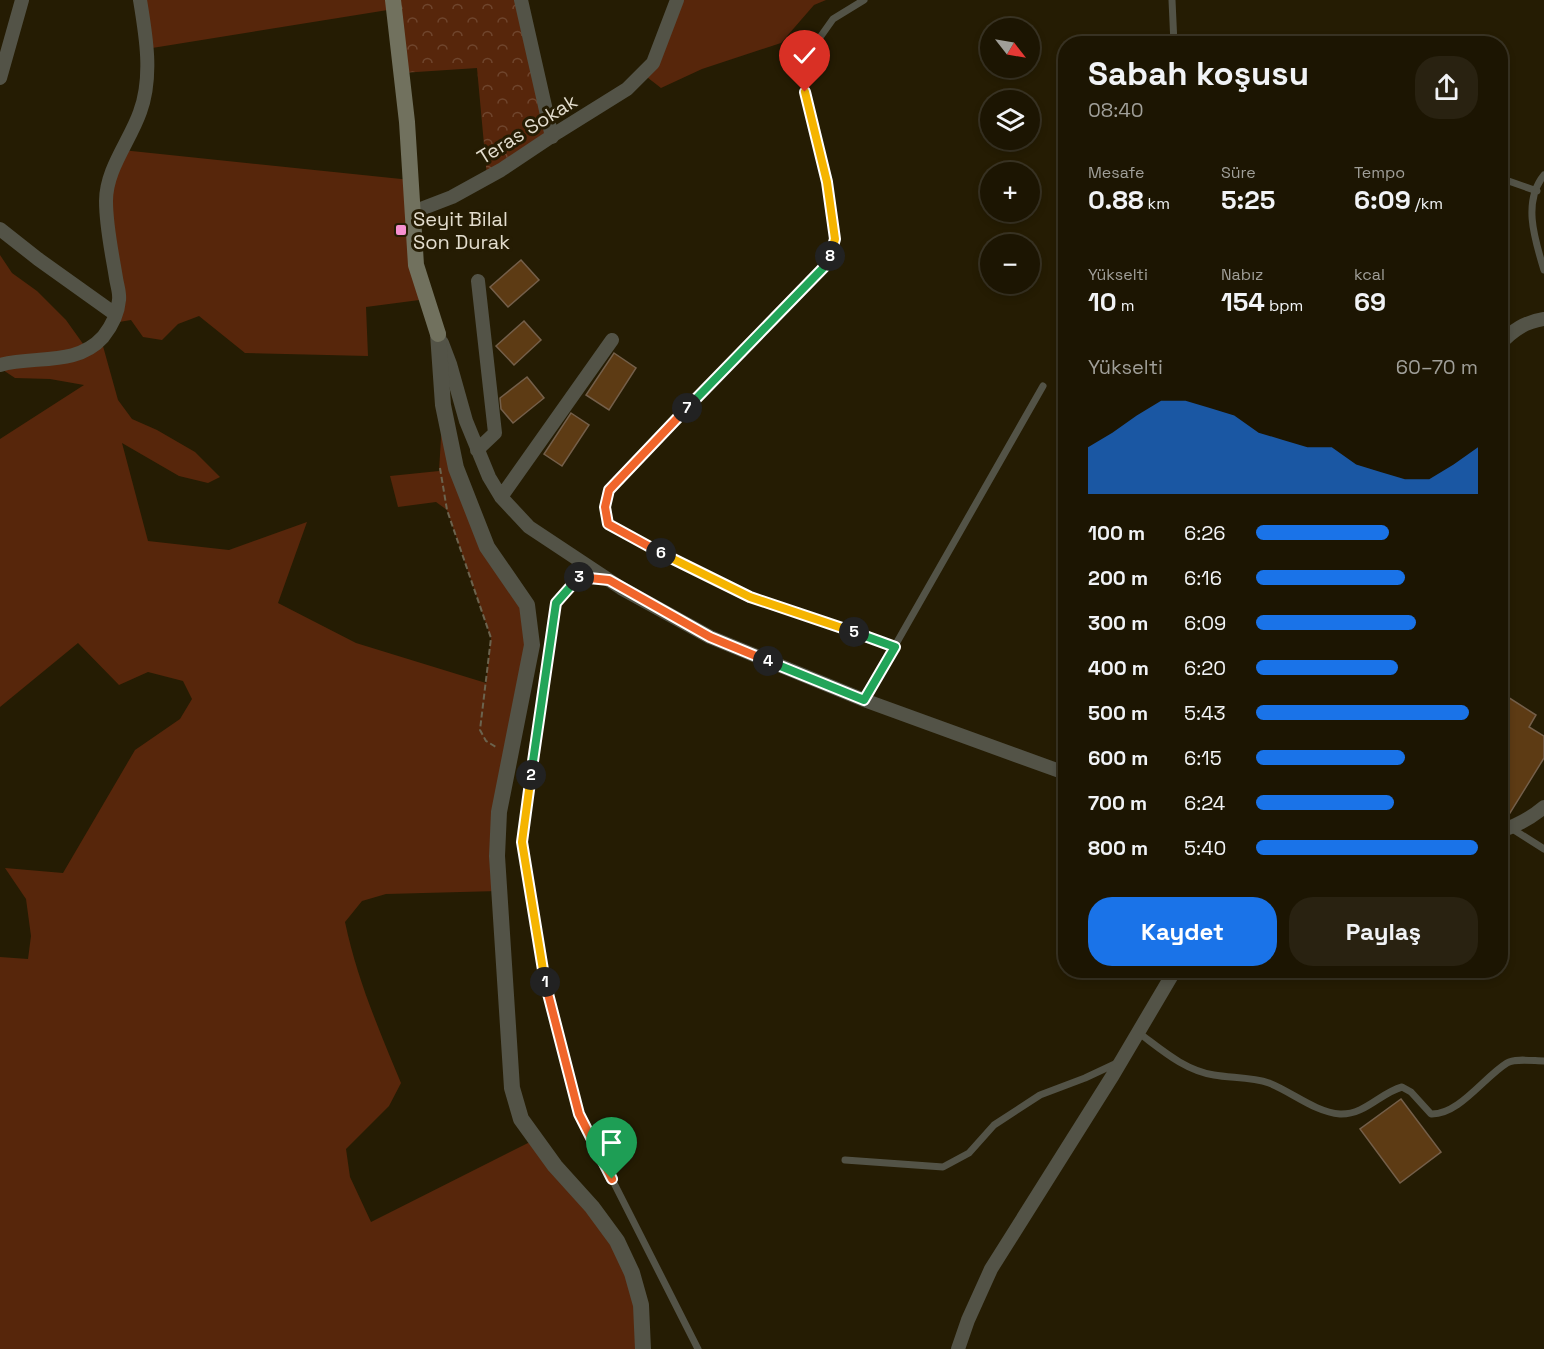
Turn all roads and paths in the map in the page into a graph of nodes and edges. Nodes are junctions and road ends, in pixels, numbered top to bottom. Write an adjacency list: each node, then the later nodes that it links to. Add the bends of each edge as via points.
1 (22, 0): 9 (street)
2 (140, 0): 18 (street, via 148,74 141,111 111,176 106,199 119,300)
3 (393, 0): 14 (main road)
4 (521, 0): 10 (street)
5 (678, 0): 10 (street, Teras Sokak, via 653,63 627,89)
6 (864, 0): 29 (lane, via 833,19 804,60 805,92 827,182 835,239 828,263 609,490 605,507 608,524 750,597)
7 (1172, 0): 8 (lane)
8 (1174, 36)
9 (0, 78)
10 (552, 137): 14 (street, Teras Sokak, via 501,170)
11 (1544, 175): 13 (lane)
12 (1508, 181): 13 (lane)
13 (1536, 191): 16 (lane, via 1530,208)
14 (413, 212): 20 (main road, via 416,265)
15 (0, 229): 18 (street)
16 (1544, 270)
17 (478, 281): 25 (street, via 495,433)
18 (115, 314): 23 (street, via 101,339 66,359)
19 (1544, 319): 21 (street, via 1532,321)
20 (438, 334): 25 (street); 31 (street, via 443,405 456,468 487,547 527,605 532,645)
21 (1508, 336)
22 (612, 340): 27 (street)
23 (0, 365)
24 (1043, 386): 29 (lane)
25 (477, 450): 27 (street)
26 (440, 460): 31 (path, via 447,510 491,638 480,730 486,741)
27 (501, 497): 28 (street, via 529,527)
28 (609, 580): 30 (street, via 710,637); 43 (lane, via 578,577 556,603 522,842 546,988 579,1114)
29 (895, 647): 30 (lane)
30 (864, 700): 32 (street)
31 (511, 757): 42 (street, via 499,812 497,856 512,1088 521,1119 617,1241 641,1305)
32 (1058, 770)
33 (1544, 807): 34 (street)
34 (1508, 828)
35 (1508, 830): 36 (lane)
36 (1544, 849)
37 (1170, 978): 38 (street)
38 (1139, 1033): 39 (street); 40 (lane, via 1181,1065 1211,1075 1267,1082 1318,1108 1340,1114 1361,1111 1402,1087 1431,1114 1442,1114 1509,1062)
39 (1122, 1061): 41 (lane, via 1040,1095 994,1125 969,1153 943,1167); 44 (street, via 992,1269)
40 (1544, 1061)
41 (845, 1160)
42 (643, 1349)
43 (698, 1349)
44 (958, 1349)

